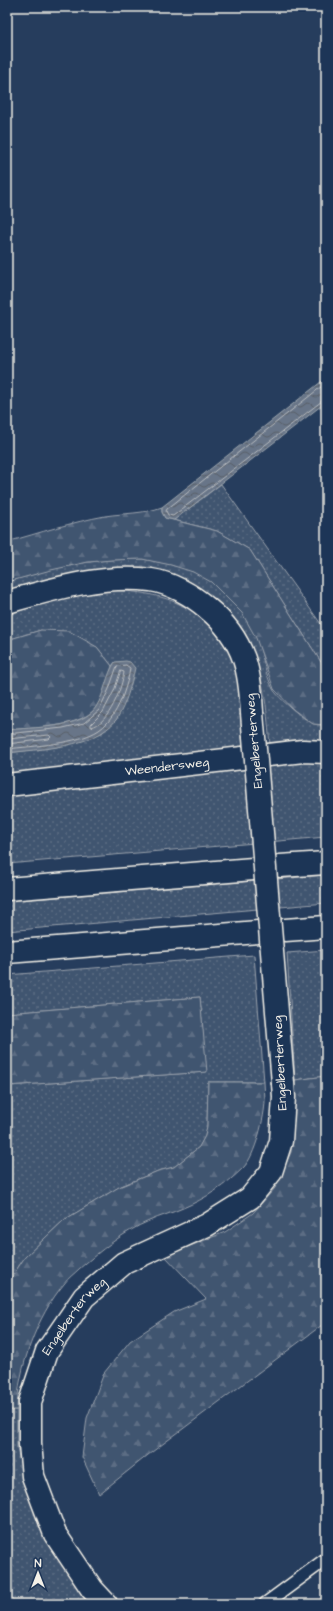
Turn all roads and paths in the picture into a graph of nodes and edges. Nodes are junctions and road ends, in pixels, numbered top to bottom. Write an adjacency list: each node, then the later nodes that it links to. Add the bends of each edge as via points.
1 (7, 602): 13 (main road, Engelberterweg, bridge, via 90,582 123,579 151,580 175,588 202,603 227,628 245,660 250,685 284,1097 281,1141 271,1172 250,1198 207,1225 124,1262 84,1297 47,1351 30,1402 33,1476 55,1534 92,1589)
2 (326, 752): 3 (main road, Weendersweg, via 303,751)
3 (7, 785)
4 (326, 863): 5 (main road)
5 (280, 866)
6 (253, 869): 7 (main road)
7 (7, 889)
8 (326, 927): 9 (main road)
9 (285, 930)
10 (258, 932): 11 (main road)
11 (7, 952)
12 (326, 1559): 14 (lane)
13 (106, 1604)
14 (265, 1604)

